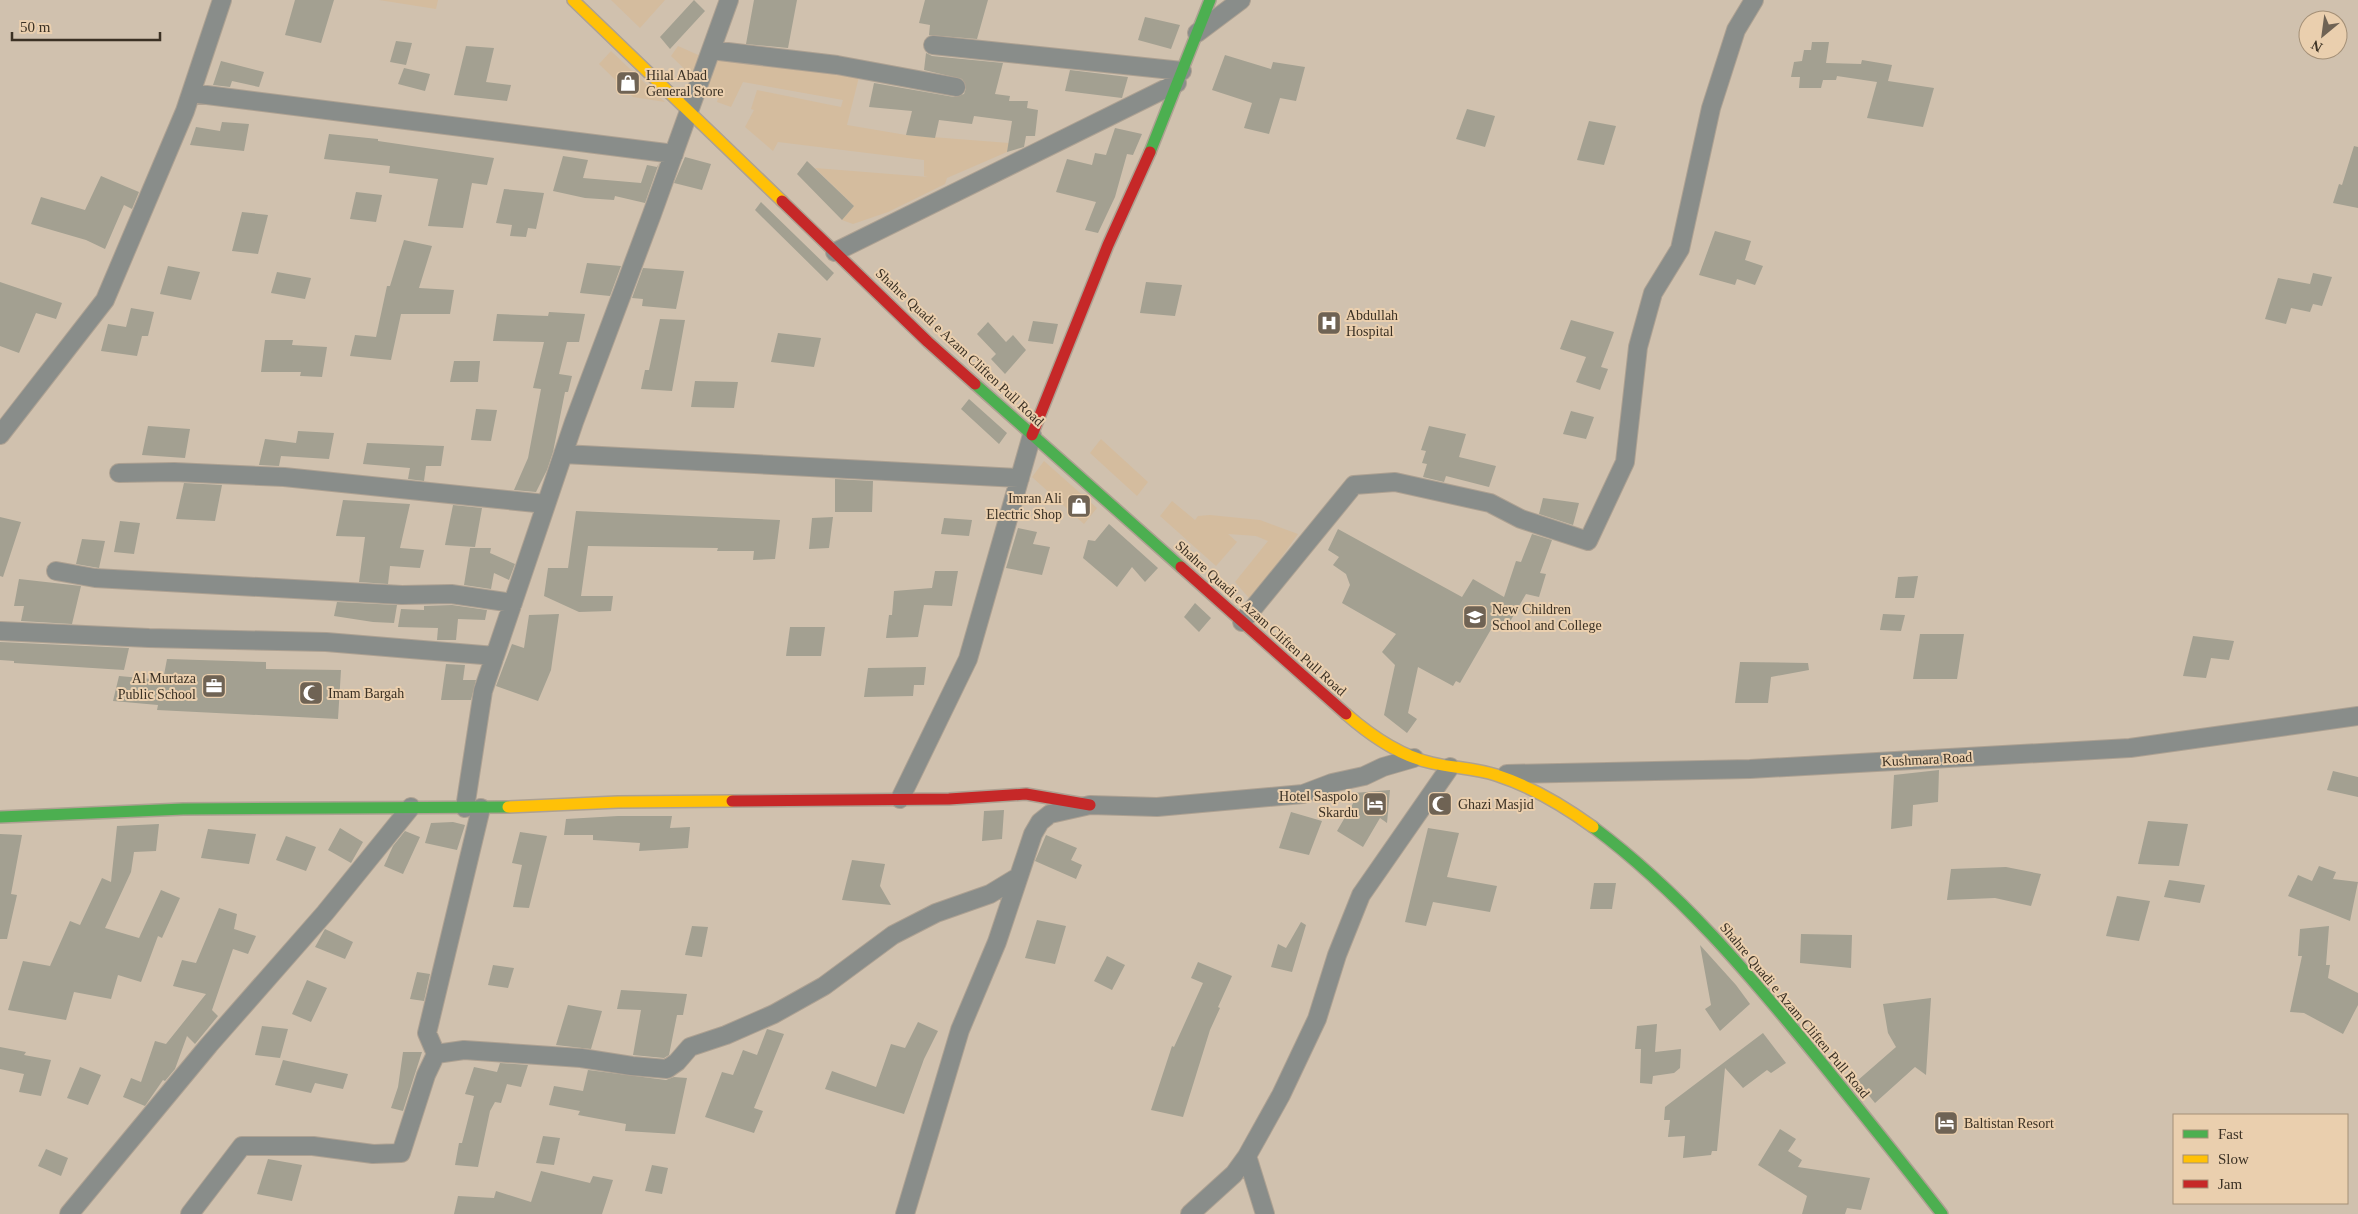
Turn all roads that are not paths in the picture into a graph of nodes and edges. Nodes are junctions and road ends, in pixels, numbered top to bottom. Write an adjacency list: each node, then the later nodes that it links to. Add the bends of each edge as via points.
1 (222, 0): 12 (street)
2 (573, 0): 13 (main road, Shahre Quadi e Azam Cliften Pull Road)
3 (729, 0): 9 (street)
4 (1210, 0): 7 (main road)
5 (1241, 0): 7 (street)
6 (1754, 0): 24 (street, via 1736,30 1711,108 1680,249 1653,293 1638,347 1625,462 1588,541 1521,519 1490,503 1395,482 1354,486)
7 (1197, 33): 10 (main road)
8 (933, 46): 10 (street)
9 (711, 50): 11 (street, via 837,65); 13 (street)
10 (1179, 77): 15 (street); 16 (main road)
11 (956, 86)
12 (191, 93): 14 (street); 17 (street, via 105,300)
13 (688, 111): 14 (street); 15 (main road, Shahre Quadi e Azam Cliften Pull Road)
14 (674, 154): 18 (street)
15 (835, 252): 16 (main road, Shahre Quadi e Azam Cliften Pull Road, via 928,342)
16 (1032, 434): 20 (street); 24 (main road, Shahre Quadi e Azam Cliften Pull Road)
17 (0, 435)
18 (563, 454): 20 (street); 21 (street)
19 (119, 473): 21 (street, via 284,477)
20 (1020, 478): 31 (street, via 968,659)
21 (546, 504): 23 (street)
22 (56, 571): 23 (street, via 95,578 402,595 451,594)
23 (513, 603): 26 (street)
24 (1242, 622): 28 (main road, Shahre Quadi e Azam Cliften Pull Road, via 1359,725)
25 (0, 631): 26 (street, via 326,642)
26 (495, 656): 34 (street, via 483,691)
27 (2358, 716): 30 (street, Kushmara Road, via 2130,748 1750,769)
28 (1414, 758): 29 (main road, Shahre Quadi e Azam Cliften Pull Road); 32 (street, via 1303,794 1157,807)
29 (1450, 767): 30 (main road, Shahre Quadi e Azam Cliften Pull Road); 38 (street, via 1368,883 1337,955 1317,1019 1281,1095)
30 (1494, 774): 44 (main road, Shahre Quadi e Azam Cliften Pull Road, via 1553,801 1587,823 1676,896 1727,949)
31 (900, 799): 32 (main road, via 1026,794); 34 (main road, via 618,802)
32 (1090, 805): 36 (street, via 1050,814 1040,822)
33 (411, 807): 34 (main road); 35 (main road, via 184,809); 39 (street)
34 (473, 808): 37 (street, via 428,1034)
35 (0, 817)
36 (1018, 876): 37 (street, via 990,894 936,913 893,936 824,986 774,1014 690,1047 667,1069 581,1058 464,1050); 41 (street, via 997,942 960,1030)
37 (436, 1054): 40 (street, via 401,1153 373,1154 312,1146 242,1146)
38 (1247, 1156): 42 (street, via 1234,1174); 43 (street)
39 (69, 1214)
40 (190, 1214)
41 (905, 1214)
42 (1190, 1214)
43 (1265, 1214)
44 (1942, 1214)

